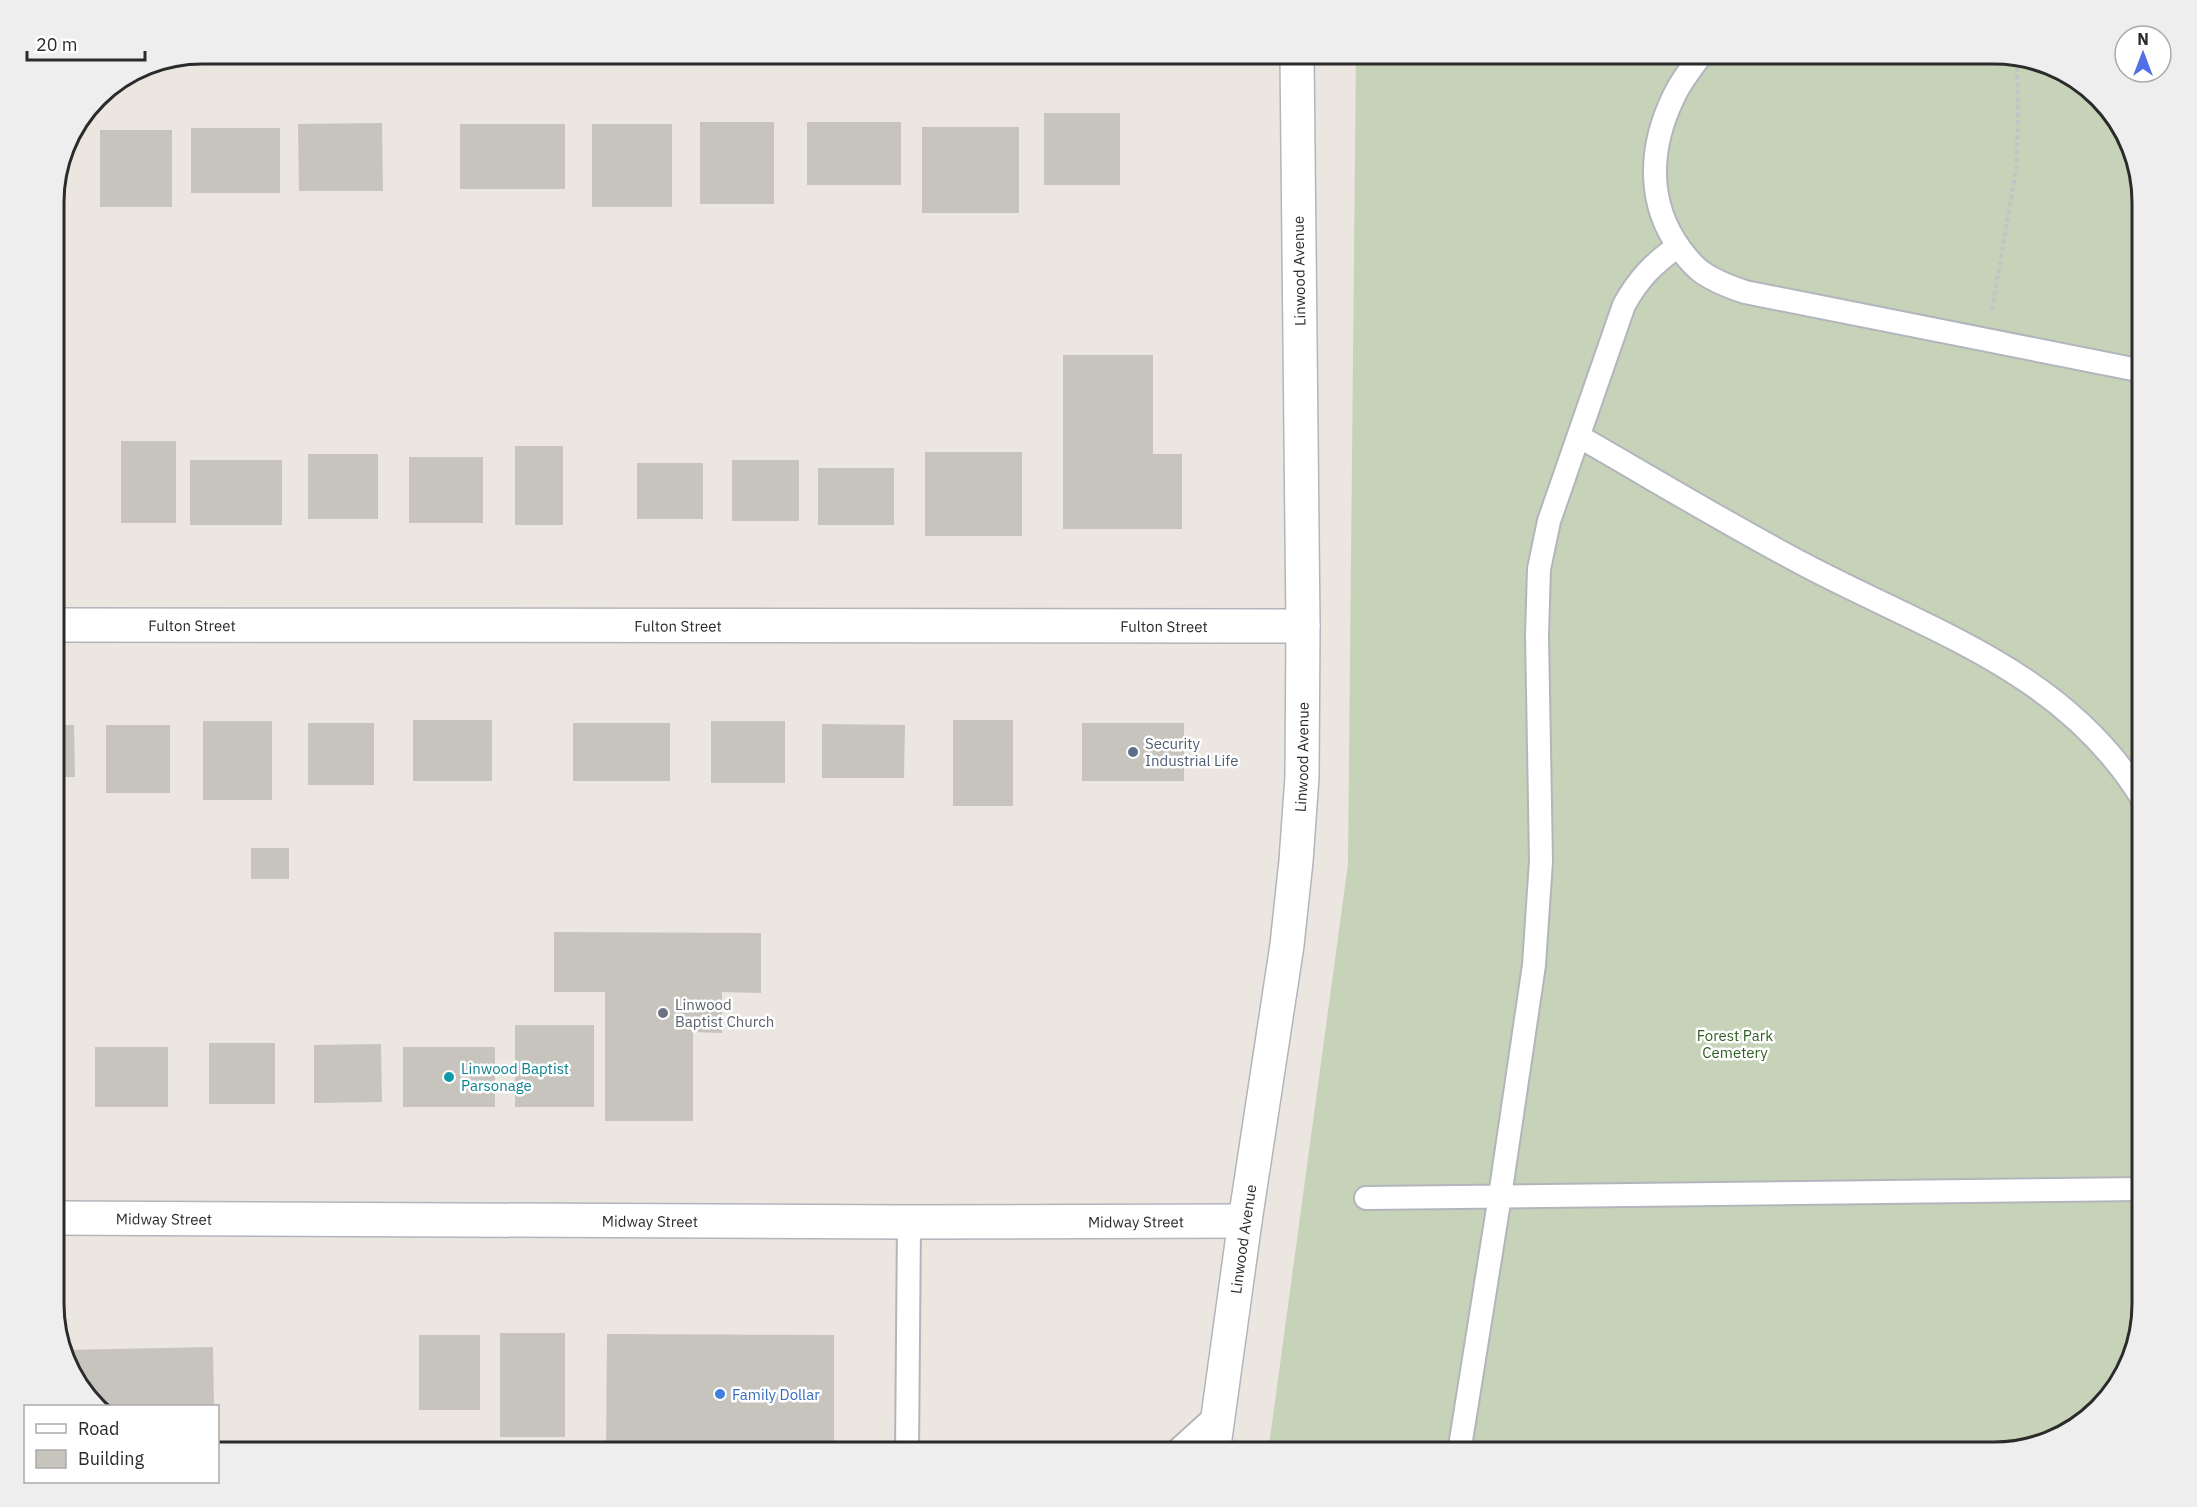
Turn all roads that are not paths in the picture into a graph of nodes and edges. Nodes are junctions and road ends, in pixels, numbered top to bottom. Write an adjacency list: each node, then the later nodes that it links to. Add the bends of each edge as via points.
1 (1297, 64): 7 (street, Linwood Avenue)
2 (1695, 64): 3 (lane, via 1673,97 1655,163 1657,203)
3 (1678, 246): 4 (lane, via 1701,272 1745,292); 5 (lane, via 1640,278 1624,305)
4 (2133, 369)
5 (1580, 437): 8 (lane, via 1805,565 2006,666 2077,719 2109,751); 10 (lane, via 1549,521 1539,569 1541,861 1537,926)
6 (65, 625): 7 (street, Fulton Street)
7 (1303, 626): 13 (street, Linwood Avenue, via 1302,777 1296,861)
8 (2133, 786)
9 (2133, 1189): 10 (lane)
10 (1500, 1196): 11 (lane); 19 (lane)
11 (1366, 1198)
12 (65, 1218): 14 (street, Midway Street)
13 (1245, 1221): 14 (street, Midway Street); 15 (street, Linwood Avenue)
14 (909, 1222): 16 (lane)
15 (1218, 1414): 17 (lane); 18 (street, Linwood Avenue)
16 (907, 1442)
17 (1187, 1442)
18 (1214, 1442)
19 (1461, 1442)

